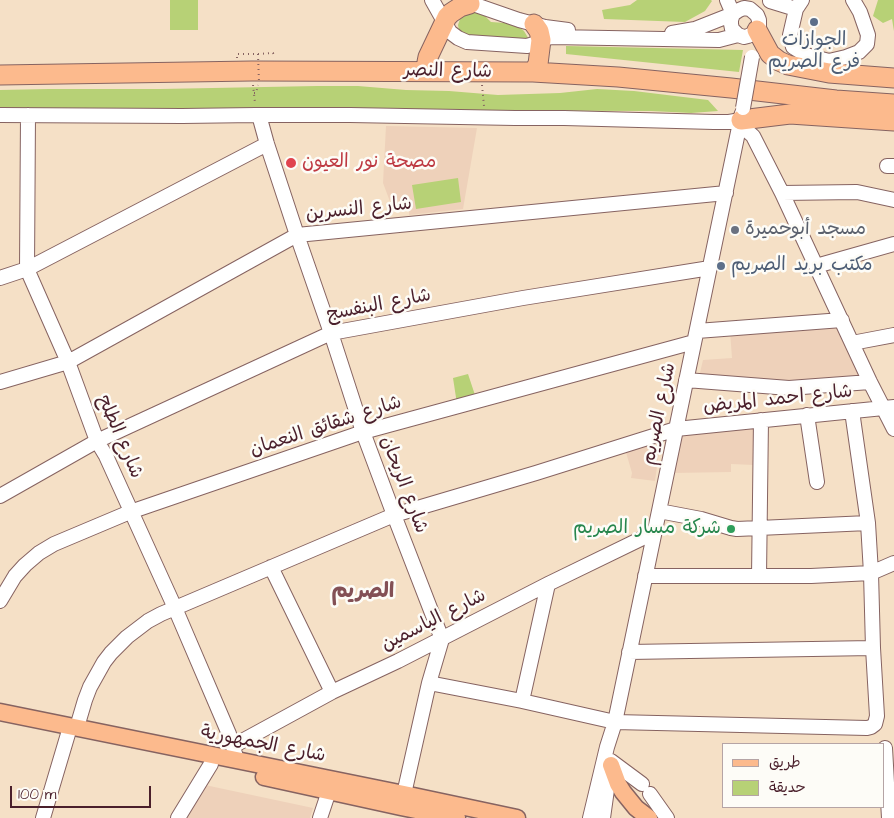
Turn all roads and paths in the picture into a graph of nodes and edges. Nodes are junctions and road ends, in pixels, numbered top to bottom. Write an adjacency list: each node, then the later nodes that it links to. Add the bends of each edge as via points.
1 (432, 0): 8 (street)
2 (727, 0): 7 (street)
3 (771, 0): 6 (street); 10 (street)
4 (853, 0): 6 (street, via 868,35 867,44 859,52 829,61 806,55 793,47 790,35)
5 (472, 1): 8 (highway, via 455,10); 9 (street)
6 (799, 5)
7 (733, 14): 9 (street, via 687,31 668,34); 10 (street, via 732,29); 10 (street, via 744,8 750,9)
8 (444, 22): 9 (street, via 454,35 467,42 532,45); 14 (highway, via 430,51)
9 (532, 28): 10 (street, via 545,38 715,40); 15 (highway)
10 (750, 30): 19 (highway, via 770,54 788,65 829,73); 27 (street, شارع الصريم, bridge, via 752,57)
11 (273, 53): 16 (path)
12 (237, 54): 16 (path)
13 (0, 65): 14 (highway, شارع النصر, via 274,62)
14 (428, 67): 15 (highway, شارع النصر); 16 (highway, شارع النصر); 17 (highway, شارع النصر)
15 (536, 68): 17 (highway, شارع النصر); 20 (highway, شارع النصر, via 594,66); 22 (highway, شارع النصر)
16 (256, 69): 18 (highway, شارع النصر); 21 (path); 21 (path)
17 (481, 72): 26 (path)
18 (0, 75)
19 (894, 78)
20 (894, 91)
21 (254, 93): 25 (path)
22 (894, 104)
23 (0, 115): 24 (street)
24 (28, 115): 25 (street); 36 (street, شارع الطلح)
25 (258, 115): 26 (street); 29 (street, شارع الريحان)
26 (485, 118): 27 (street, via 714,122)
27 (741, 119): 28 (highway, via 790,114); 30 (street, شارع الصريم); 31 (street)
28 (894, 121)
29 (267, 144): 33 (street, شارع الريحان); 36 (street)
30 (726, 193): 33 (street, شارع النسرين); 37 (street, شارع الصريم)
31 (782, 193): 32 (street, via 857,192); 35 (street)
32 (894, 200)
33 (297, 235): 40 (street, شارع الريحان); 44 (street, شارع النسرين)
34 (894, 244): 35 (street)
35 (816, 266): 39 (street)
36 (27, 268): 38 (street); 44 (street, شارع الطلح)
37 (710, 268): 40 (street, شارع البنفسج); 41 (street, شارع الصريم)
38 (0, 278)
39 (842, 320): 41 (street, شارع شقائق النعمان); 43 (street)
40 (331, 333): 54 (street, شارع الريحان); 55 (street, شارع البنفسج)
41 (695, 336): 45 (street, شارع الصريم); 54 (street, شارع شقائق النعمان)
42 (894, 336): 43 (street)
43 (852, 343): 47 (street)
44 (68, 362): 46 (street, شارع النسرين); 55 (street, شارع الطلح)
45 (686, 380): 47 (street, via 789,388); 52 (street, شارع الصريم)
46 (0, 382)
47 (870, 382): 48 (street)
48 (889, 407): 49 (street, شارع احمد المريض); 53 (street)
49 (852, 411): 50 (street, شارع احمد المريض); 61 (street)
50 (807, 416): 51 (street, شارع احمد المريض); 56 (street)
51 (761, 420): 52 (street, شارع احمد المريض); 62 (street)
52 (676, 429): 58 (street, شارع الصريم); 60 (street, شارع احمد المريض)
53 (894, 429)
54 (363, 432): 59 (street, شارع شقائق النعمان); 60 (street, شارع الريحان)
55 (98, 441): 57 (street, شارع البنفسج); 59 (street, شارع الطلح)
56 (817, 482)
57 (0, 496)
58 (659, 511): 62 (street, via 701,518 731,528); 63 (street, شارع الصريم)
59 (130, 512): 70 (street, شارع شقائق النعمان, via 39,553 15,576); 71 (street, شارع الطلح)
60 (394, 515): 65 (street, شارع احمد المريض); 72 (street, شارع الريحان)
61 (868, 523): 62 (street); 66 (street)
62 (759, 529): 68 (street)
63 (654, 532): 67 (street, شارع الصريم); 69 (street, شارع الياسمين)
64 (894, 563): 66 (street)
65 (272, 567): 71 (street, شارع احمد المريض); 76 (street)
66 (871, 573): 68 (street); 73 (street)
67 (645, 576): 68 (street); 74 (street, شارع الصريم)
68 (759, 576)
69 (548, 584): 72 (street, شارع الياسمين); 77 (street)
70 (0, 601)
71 (175, 608): 81 (street, شارع احمد المريض, via 135,630 111,653 96,674); 83 (street, شارع الطلح)
72 (442, 639): 75 (street); 76 (street, شارع الياسمين)
73 (873, 648): 74 (street); 80 (street, via 877,716 875,724 867,728)
74 (630, 652): 80 (street, شارع الصريم)
75 (430, 683): 77 (street); 87 (street)
76 (332, 692): 83 (street, شارع الياسمين)
77 (522, 701): 80 (street)
78 (0, 712): 81 (main road, شارع الجمهورية)
79 (0, 721): 81 (main road, شارع الجمهورية)
80 (614, 724): 84 (street, شارع الصريم); 93 (street, شارع الصريم)
81 (72, 731): 83 (main road, شارع الجمهورية); 85 (main road, شارع الجمهورية); 88 (street, شارع احمد المريض)
82 (885, 748): 97 (street)
83 (235, 753): 87 (main road, شارع الجمهورية)
84 (611, 763): 94 (street, شارع الصريم); 95 (main road, via 623,792); 96 (street, via 646,789)
85 (211, 764): 86 (main road, شارع الجمهورية); 89 (street)
86 (329, 791): 90 (street); 91 (main road, شارع الجمهورية)
87 (404, 794): 92 (main road, شارع الجمهورية)
88 (43, 818)
89 (178, 818)
90 (320, 818)
91 (457, 818)
92 (518, 818)
93 (590, 818)
94 (603, 818)
95 (649, 818)
96 (667, 818)
97 (889, 818)

